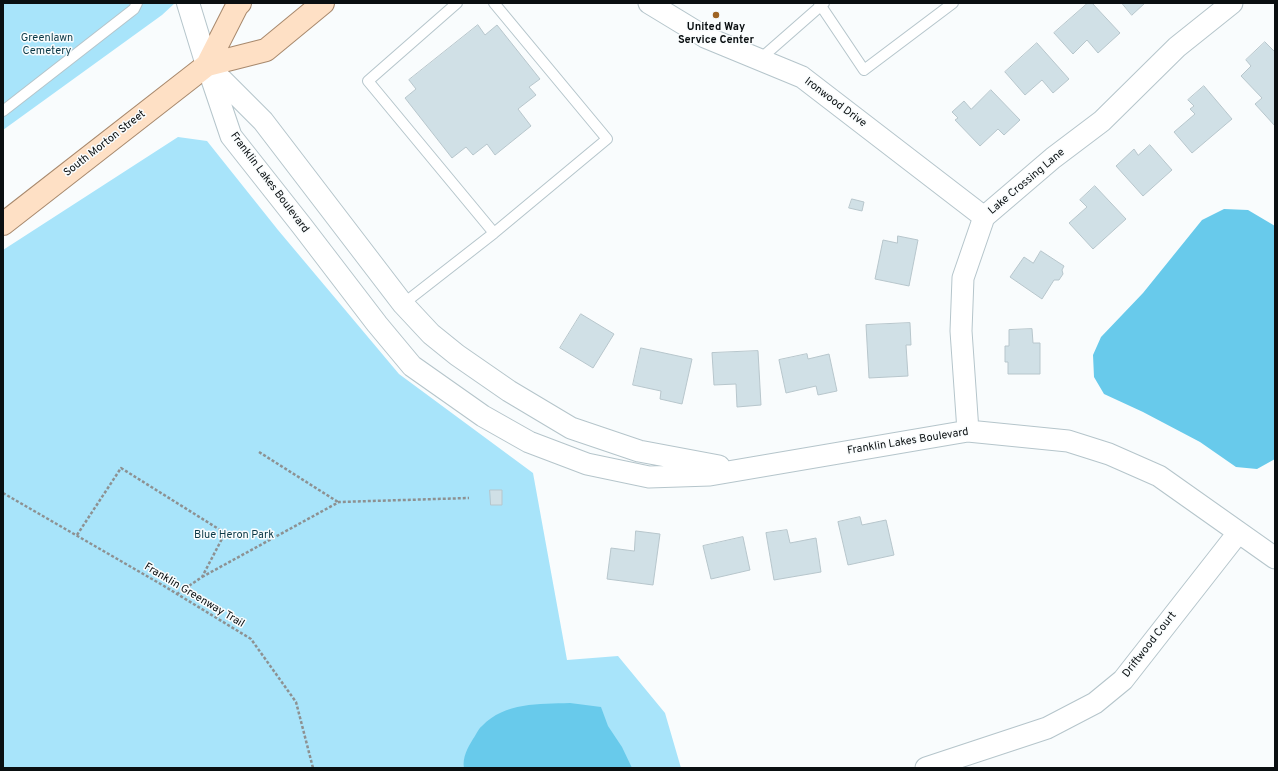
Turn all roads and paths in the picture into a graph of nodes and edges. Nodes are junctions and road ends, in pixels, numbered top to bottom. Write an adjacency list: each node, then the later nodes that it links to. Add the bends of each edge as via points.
1 (137, 3): 13 (lane, via 134,9)
2 (188, 3): 12 (street)
3 (240, 3): 12 (main road)
4 (323, 3): 12 (main road, via 266,50)
5 (457, 3): 18 (lane, via 368,81)
6 (494, 3): 18 (lane, via 608,139)
7 (650, 3): 11 (street, Ironwood Drive, via 705,37)
8 (953, 3): 10 (lane, via 864,70)
9 (1232, 3): 15 (street, Lake Crossing Lane, via 1177,47 1102,121 1053,158)
10 (822, 4): 11 (lane)
11 (759, 60): 15 (street, Ironwood Drive, via 802,77)
12 (207, 65): 14 (street, Franklin Lakes Boulevard, via 262,121); 16 (main road, South Morton Street); 17 (street, Franklin Lakes Boulevard, via 231,136)
13 (3, 111)
14 (328, 207): 17 (street); 19 (street, Franklin Lakes Boulevard)
15 (984, 217): 21 (street, Lake Crossing Lane, via 963,278 961,331)
16 (3, 224)
17 (302, 226): 20 (street, Franklin Lakes Boulevard)
18 (494, 232): 19 (lane)
19 (403, 304): 20 (street); 23 (street, Franklin Lakes Boulevard, via 431,334 457,355 509,391 571,428 639,451 706,464)
20 (377, 324): 23 (street, Franklin Lakes Boulevard, via 412,366 483,416 536,445 587,464 649,477 710,475)
21 (968, 431): 23 (street, Franklin Lakes Boulevard); 27 (street, Franklin Lakes Boulevard, via 1068,441 1109,454 1159,476)
22 (259, 452): 26 (path)
23 (749, 469)
24 (3, 493): 28 (path, Franklin Greenway Trail)
25 (469, 498): 26 (path)
26 (339, 502): 30 (path)
27 (1238, 533): 29 (street, Franklin Lakes Boulevard); 33 (street, Driftwood Court, via 1124,680 1095,703 1046,728)
28 (77, 535): 30 (path, via 121,468 225,533); 31 (path, Franklin Greenway Trail)
29 (1275, 558)
30 (202, 577): 31 (path)
31 (177, 594): 32 (path, Franklin Greenway Trail, via 250,640 296,702)
32 (313, 768)
33 (926, 768)

